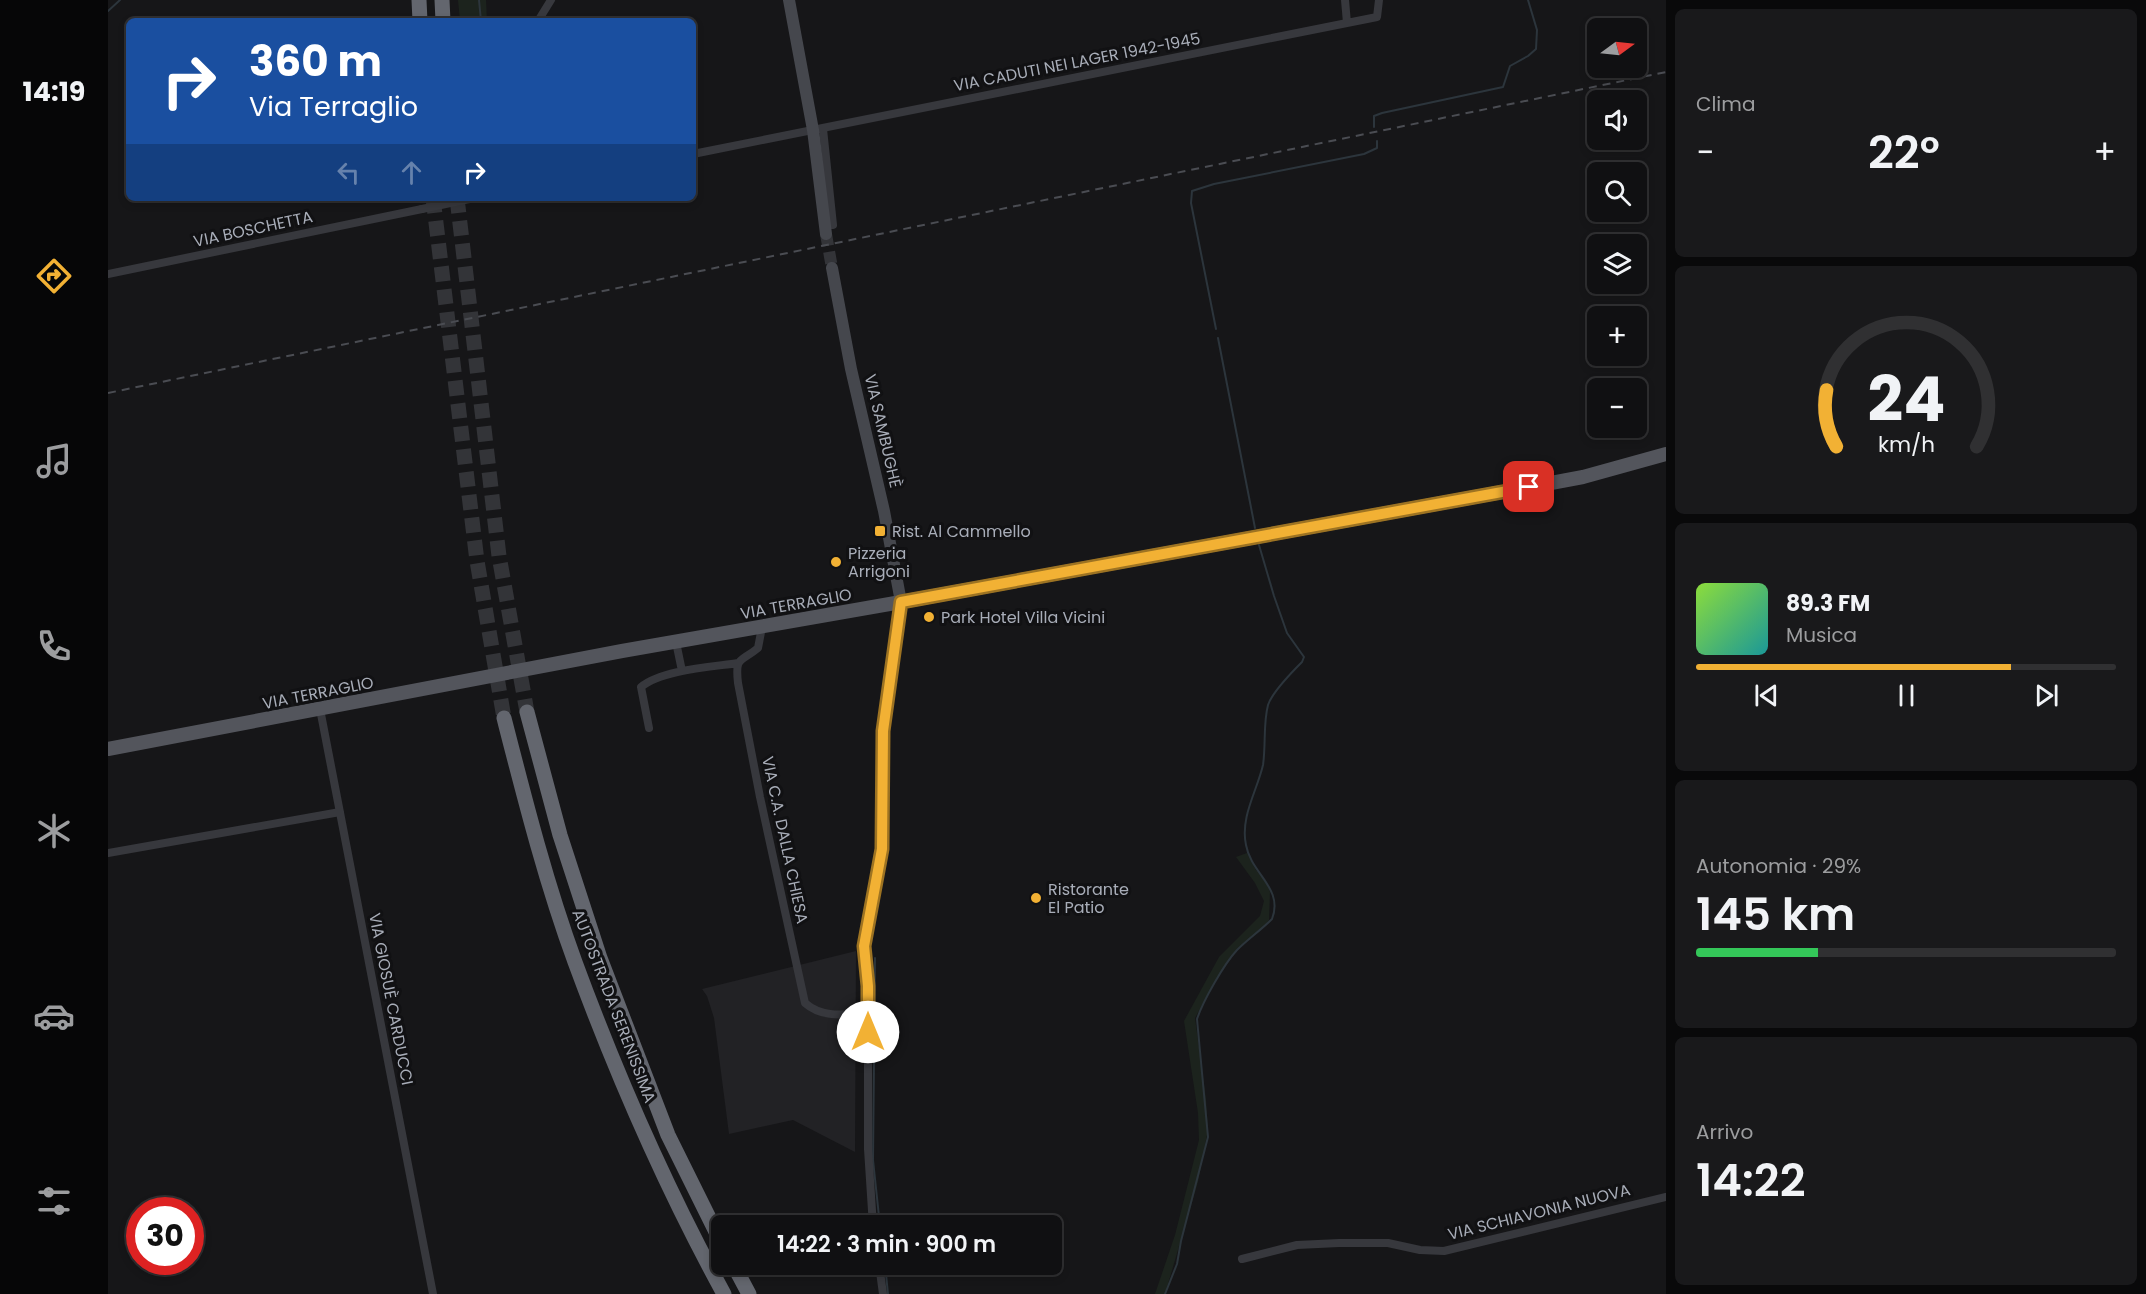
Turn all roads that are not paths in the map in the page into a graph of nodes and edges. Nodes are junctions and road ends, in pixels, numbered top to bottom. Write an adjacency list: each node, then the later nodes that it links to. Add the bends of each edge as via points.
1 (419, 0): 7 (highway)
2 (442, 0): 8 (highway)
3 (551, 0): 9 (street)
4 (789, 0): 11 (street)
5 (1345, 0): 10 (street)
6 (1379, 0): 10 (street, VIA CADUTI NEI LAGER 1942-1945, via 1377,17)
7 (420, 18)
8 (443, 18)
9 (540, 18)
10 (1347, 23): 11 (street, VIA CADUTI NEI LAGER 1942-1945)
11 (818, 129): 12 (street); 14 (street)
12 (696, 153)
13 (460, 201): 16 (street, VIA BOSCHETTA, bridge)
14 (829, 230)
15 (832, 268): 18 (street, VIA SAMBUGHÈ)
16 (108, 274)
17 (1666, 454): 18 (main road, VIA TERRAGLIO, via 1551,483)
18 (901, 602): 19 (main road, VIA TERRAGLIO); 30 (street, via 883,731 882,849 864,946)
19 (762, 627): 20 (main road, VIA TERRAGLIO); 21 (street, via 755,651)
20 (676, 642): 22 (street); 23 (main road, VIA TERRAGLIO)
21 (738, 663): 22 (street); 30 (street, VIA C.A. DALLA CHIESA, via 744,720 806,1003 826,1015)
22 (682, 671): 26 (street, via 650,679 641,687)
23 (320, 709): 27 (main road, VIA TERRAGLIO); 28 (street, VIA GIOSUÈ CARDUCCI)
24 (527, 712): 33 (highway, AUTOSTRADA SERENISSIMA, via 560,835 600,958 668,1135)
25 (504, 718): 38 (highway, AUTOSTRADA SERENISSIMA, via 535,838 579,971 648,1142)
26 (649, 728)
27 (108, 749)
28 (340, 812): 29 (street); 37 (street, VIA GIOSUÈ CARDUCCI)
29 (108, 853)
30 (868, 1013): 32 (street)
31 (1666, 1197): 34 (street, VIA SCHIAVONIA NUOVA, via 1444,1251 1388,1243 1339,1243 1297,1245)
32 (872, 1215)
33 (711, 1222)
34 (1242, 1259)
35 (739, 1275): 39 (highway)
36 (880, 1275): 40 (street)
37 (433, 1294)
38 (724, 1294)
39 (749, 1294)
40 (883, 1294)

